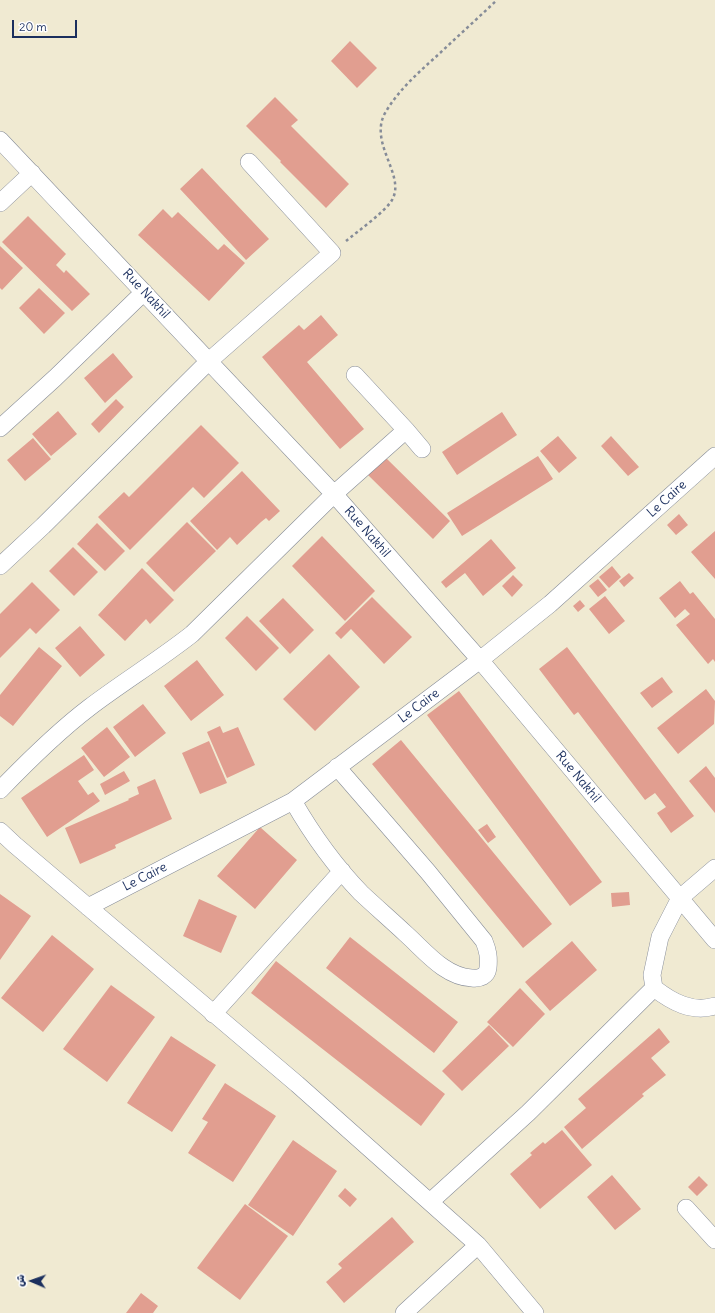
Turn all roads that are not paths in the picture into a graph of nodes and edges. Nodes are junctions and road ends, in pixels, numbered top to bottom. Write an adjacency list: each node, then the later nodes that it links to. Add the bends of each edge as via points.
1 (0, 140): 3 (street, Rue Nakhil)
2 (249, 162): 6 (street, via 332,253)
3 (32, 173): 4 (street); 5 (street, Rue Nakhil)
4 (0, 203)
5 (144, 292): 6 (street, Rue Nakhil); 8 (street)
6 (209, 361): 12 (street, Rue Nakhil); 13 (street)
7 (355, 375): 9 (street)
8 (0, 428)
9 (406, 430): 10 (street); 12 (street)
10 (422, 449)
11 (715, 456): 14 (street, Le Caire, via 550,604)
12 (334, 494): 14 (street, Rue Nakhil); 16 (street, via 192,634 88,708)
13 (0, 566)
14 (480, 660): 15 (street, Le Caire); 21 (street, Rue Nakhil)
15 (337, 767): 17 (street, Le Caire); 20 (street, via 428,872 484,942 489,957 484,976 458,976 435,961)
16 (0, 790)
17 (292, 801): 20 (street); 22 (street, Le Caire)
18 (0, 831): 22 (street)
19 (715, 868): 21 (street)
20 (342, 872): 26 (street)
21 (680, 898): 23 (street, Rue Nakhil); 24 (street, via 660,937 652,975)
22 (88, 907): 26 (street)
23 (715, 940)
24 (654, 988): 25 (street, via 677,1004 693,1008); 27 (street, via 528,1113)
25 (715, 1006)
26 (213, 1014): 27 (street, via 297,1084)
27 (430, 1202): 30 (street)
28 (686, 1208): 29 (street)
29 (715, 1240)
30 (478, 1246): 31 (street); 32 (street)
31 (404, 1313)
32 (535, 1313)

